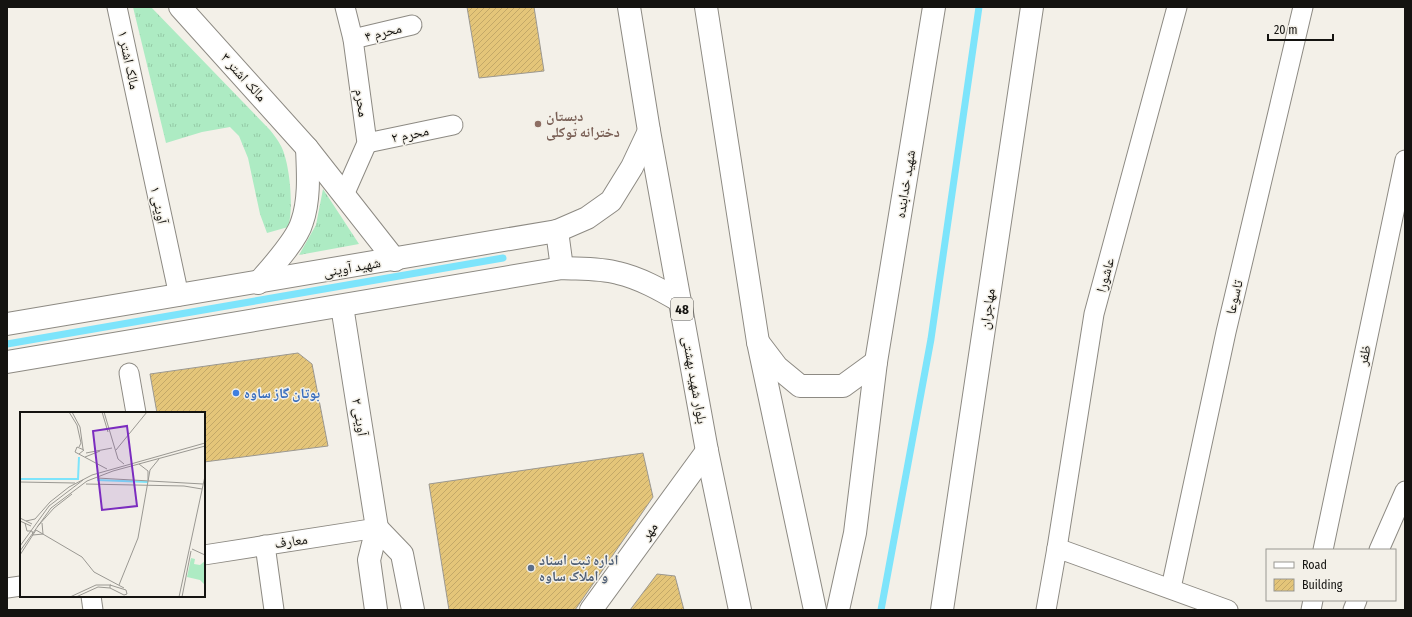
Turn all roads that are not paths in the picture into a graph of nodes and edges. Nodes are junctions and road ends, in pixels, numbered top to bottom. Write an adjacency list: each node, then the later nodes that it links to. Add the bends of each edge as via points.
1 (117, 7): 12 (street, مالک اشتر ۱)
2 (180, 7): 16 (main road, مالک اشتر ۳)
3 (345, 7): 11 (street, محرم)
4 (629, 7): 14 (main road, بلوار شهید بهشتی / 48)
5 (706, 7): 27 (main road)
6 (934, 7): 29 (main road, شهید خدابنده)
7 (1032, 7): 52 (main road, مهاجران)
8 (1177, 7): 36 (street, عاشورا, via 1094,314)
9 (1303, 7): 42 (street, تاسوعا, via 1226,332)
10 (412, 25): 11 (street, محرم ۴)
11 (353, 39): 15 (street, محرم)
12 (140, 114): 23 (street, آوینی ۱)
13 (453, 125): 15 (street, محرم ۲)
14 (649, 130): 19 (main road, شهید آوینی, via 632,167 611,201 587,218); 24 (main road, بلوار شهید بهشتی / 48)
15 (367, 143): 18 (street)
16 (308, 148): 18 (main road, مالک اشتر ۳); 22 (main road, via 308,188 302,223 284,252)
17 (1405, 160): 37 (street, ظفر)
18 (344, 195): 20 (main road, مالک اشتر ۳)
19 (557, 231): 20 (main road, شهید آوینی); 21 (main road)
20 (395, 260): 22 (main road, شهید آوینی)
21 (562, 268): 24 (main road, via 618,273 652,285); 25 (main road)
22 (258, 283): 23 (main road, شهید آوینی)
23 (179, 296): 26 (main road, شهید آوینی)
24 (680, 301): 32 (main road, بلوار شهید بهشتی / 48)
25 (342, 306): 28 (main road); 34 (main road, ۲ آوینی)
26 (7, 324)
27 (758, 342): 29 (main road, via 777,367 800,386 843,386); 50 (main road)
28 (7, 362)
29 (876, 362): 51 (main road, شهید خدابنده, via 855,533)
30 (129, 373): 31 (street)
31 (136, 412)
32 (707, 451): 48 (main road, مهر); 49 (main road, بلوار شهید بهشتی / 48)
33 (1405, 491): 38 (street)
34 (377, 528): 35 (street, معارف); 46 (main road, via 369,560); 47 (main road, via 402,554)
35 (265, 545): 39 (street, معارف); 45 (street)
36 (1057, 548): 42 (street); 53 (street, عاشورا)
37 (1323, 549)
38 (1379, 549)
39 (205, 555)
40 (20, 586): 41 (street)
41 (7, 588)
42 (1171, 588): 54 (street)
43 (91, 597): 44 (street)
44 (93, 610)
45 (274, 610)
46 (376, 610)
47 (413, 610)
48 (591, 610)
49 (740, 610)
50 (816, 610)
51 (838, 610)
52 (942, 610)
53 (1046, 610)
54 (1228, 610)

